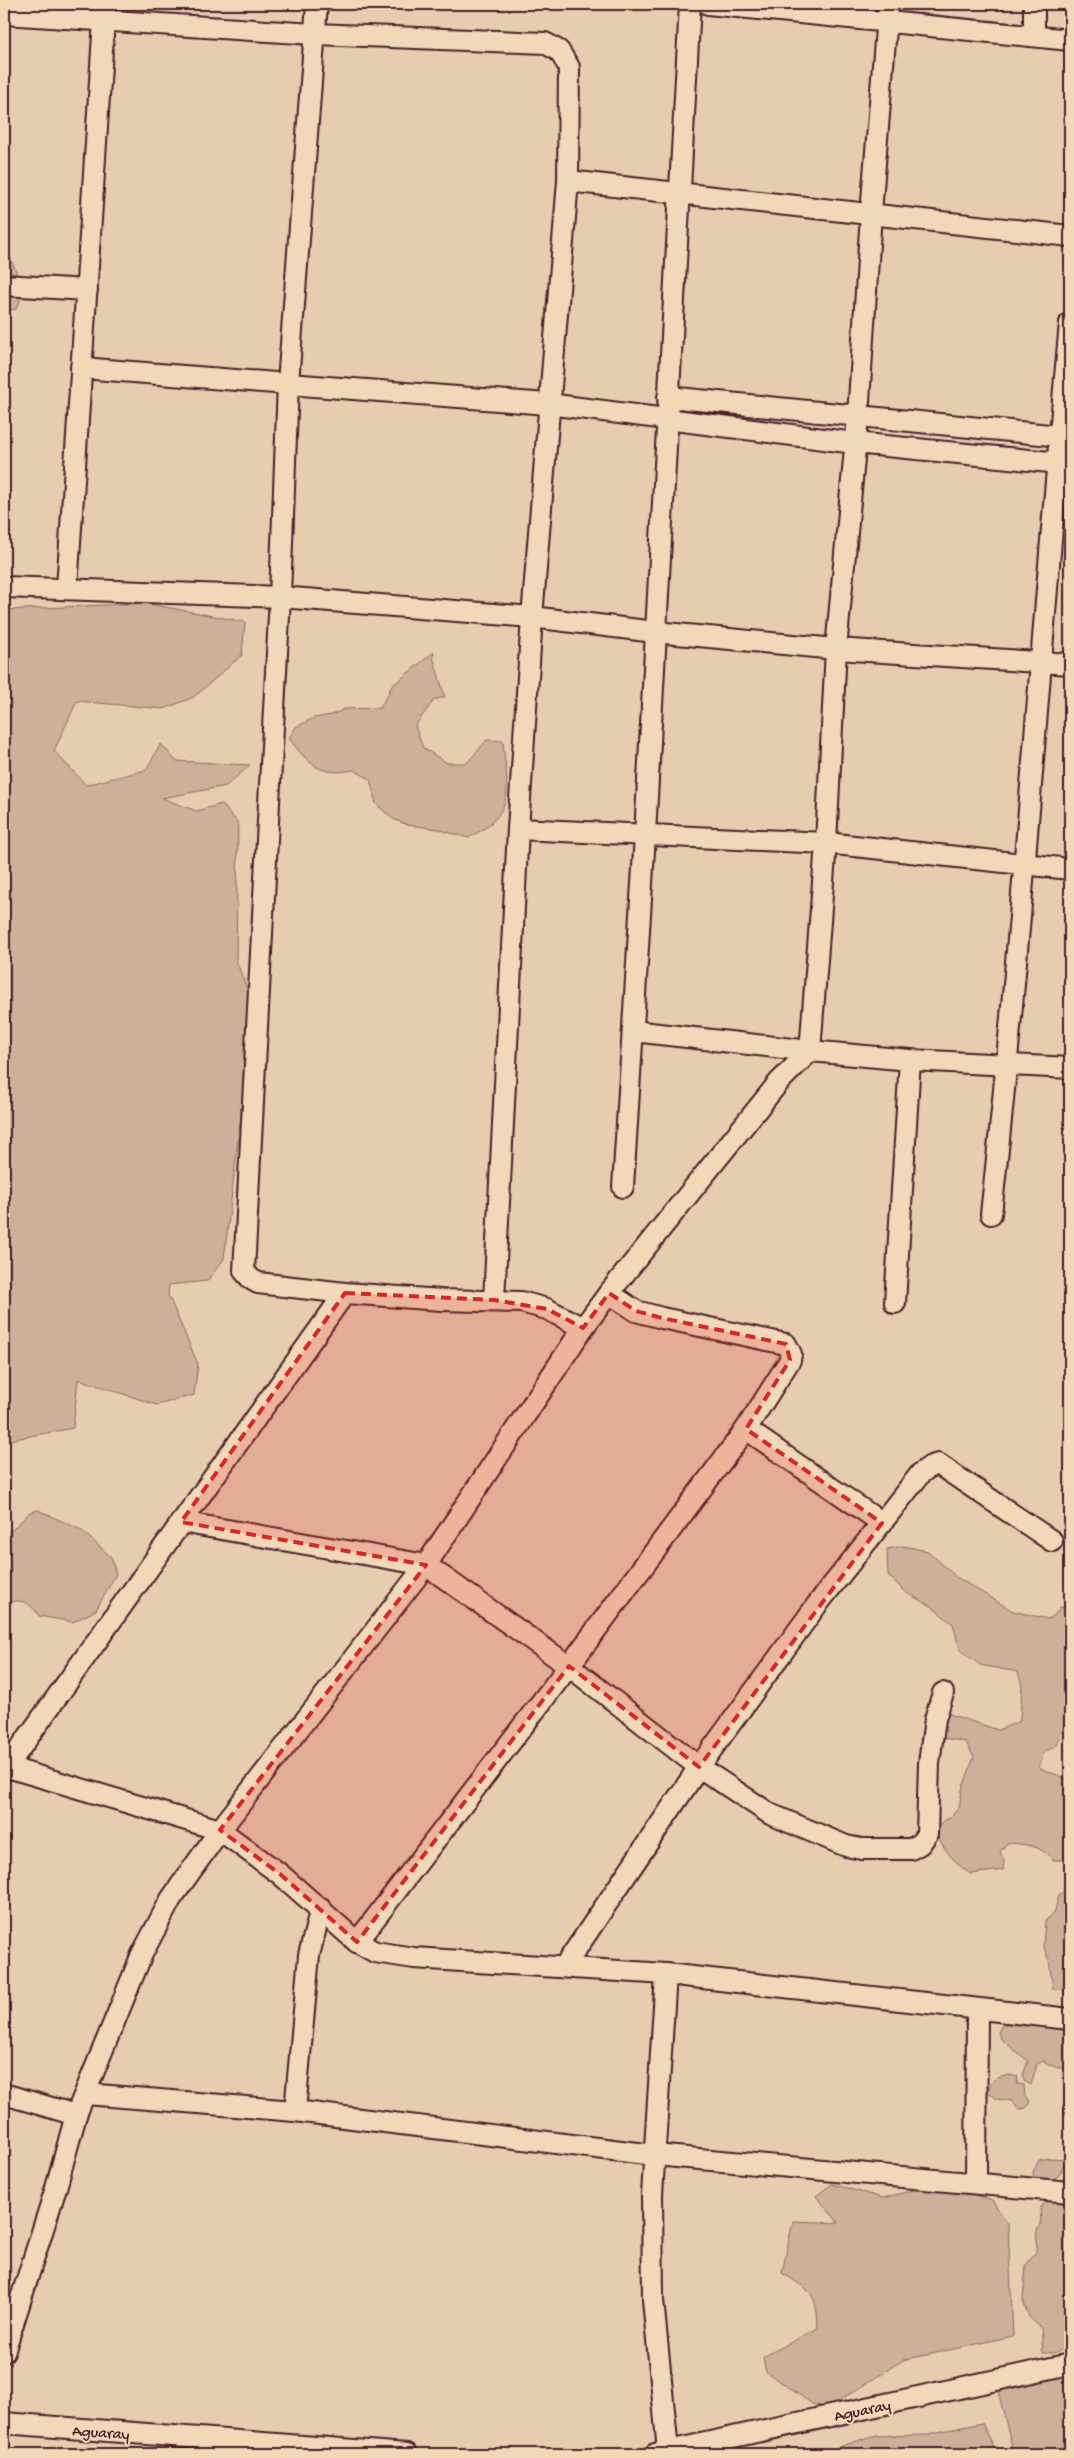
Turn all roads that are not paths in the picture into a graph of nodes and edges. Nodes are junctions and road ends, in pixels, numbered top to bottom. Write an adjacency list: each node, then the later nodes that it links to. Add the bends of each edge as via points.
1 (317, 4): 8 (street)
2 (690, 4): 12 (street)
3 (708, 4): 6 (street)
4 (1034, 4): 9 (street)
5 (105, 12): 7 (street); 8 (street); 16 (street)
6 (887, 13): 9 (street); 13 (street)
7 (4, 14)
8 (314, 34): 11 (street, via 545,43 559,51 569,67); 19 (street)
9 (1034, 36): 10 (street)
10 (1070, 40)
11 (568, 181): 12 (street); 21 (street)
12 (679, 193): 13 (street); 20 (street)
13 (871, 213): 14 (street); 22 (street)
14 (1070, 236)
15 (4, 285): 16 (street)
16 (87, 290): 18 (street)
17 (1070, 323): 24 (street)
18 (81, 368): 19 (street); 28 (street)
19 (288, 383): 21 (street); 29 (street)
20 (668, 398): 22 (street); 23 (street)
21 (548, 404): 23 (street); 30 (street)
22 (858, 417): 24 (street); 25 (street)
23 (667, 419): 25 (street); 31 (street)
24 (1065, 437): 26 (street)
25 (856, 442): 26 (street); 32 (street)
26 (1063, 463): 33 (street)
27 (4, 587): 28 (street)
28 (67, 589): 29 (street)
29 (280, 597): 30 (street); 47 (street, via 244,1271 258,1283)
30 (532, 616): 31 (street); 35 (street)
31 (655, 632): 32 (street); 36 (street)
32 (836, 649): 33 (street); 37 (street)
33 (1041, 662): 34 (street); 38 (street)
34 (1070, 664)
35 (518, 829): 36 (street); 49 (street)
36 (645, 835): 37 (street); 40 (street)
37 (826, 843): 38 (street); 41 (street)
38 (1026, 865): 39 (street); 43 (street)
39 (1070, 869)
40 (633, 1031): 41 (street); 45 (street)
41 (810, 1051): 42 (street); 48 (street, via 779,1082)
42 (910, 1060): 43 (street); 50 (street)
43 (1007, 1063): 44 (street); 46 (street)
44 (1070, 1068)
45 (624, 1187)
46 (992, 1214)
47 (345, 1293): 49 (street); 53 (street)
48 (609, 1294): 51 (street); 52 (street, via 636,1311 786,1344 790,1360)
49 (494, 1300): 51 (street, via 521,1302 547,1309)
50 (895, 1303)
51 (583, 1328): 56 (street)
52 (746, 1429): 54 (street); 57 (street)
53 (181, 1522): 56 (street); 60 (street)
54 (882, 1523): 55 (street, via 921,1473 938,1464); 59 (street, via 816,1606)
55 (1052, 1541)
56 (426, 1565): 57 (street); 61 (street)
57 (569, 1666): 59 (street); 63 (street)
58 (943, 1693): 59 (street, via 930,1754 927,1834 920,1844 911,1849 862,1849 831,1841 770,1814)
59 (699, 1767): 64 (street)
60 (5, 1769): 61 (street)
61 (220, 1830): 62 (street); 69 (street, via 171,1899 142,1954)
62 (321, 1908): 63 (street); 70 (street, via 309,1955)
63 (357, 1942): 64 (street, via 375,1952 414,1958)
64 (564, 1967): 65 (street)
65 (666, 1974): 66 (street); 72 (street)
66 (977, 2009): 67 (street); 73 (street)
67 (1070, 2019)
68 (4, 2094): 71 (street)
69 (86, 2094): 70 (street); 71 (street)
70 (295, 2111): 72 (street)
71 (76, 2115): 75 (street)
72 (654, 2155): 73 (street); 78 (street, via 653,2300)
73 (976, 2182): 74 (street)
74 (1070, 2192)
75 (4, 2352)
76 (1070, 2364): 78 (street, Aguaray)
77 (4, 2424): 79 (street, Aguaray)
78 (661, 2453)
79 (407, 2454)

